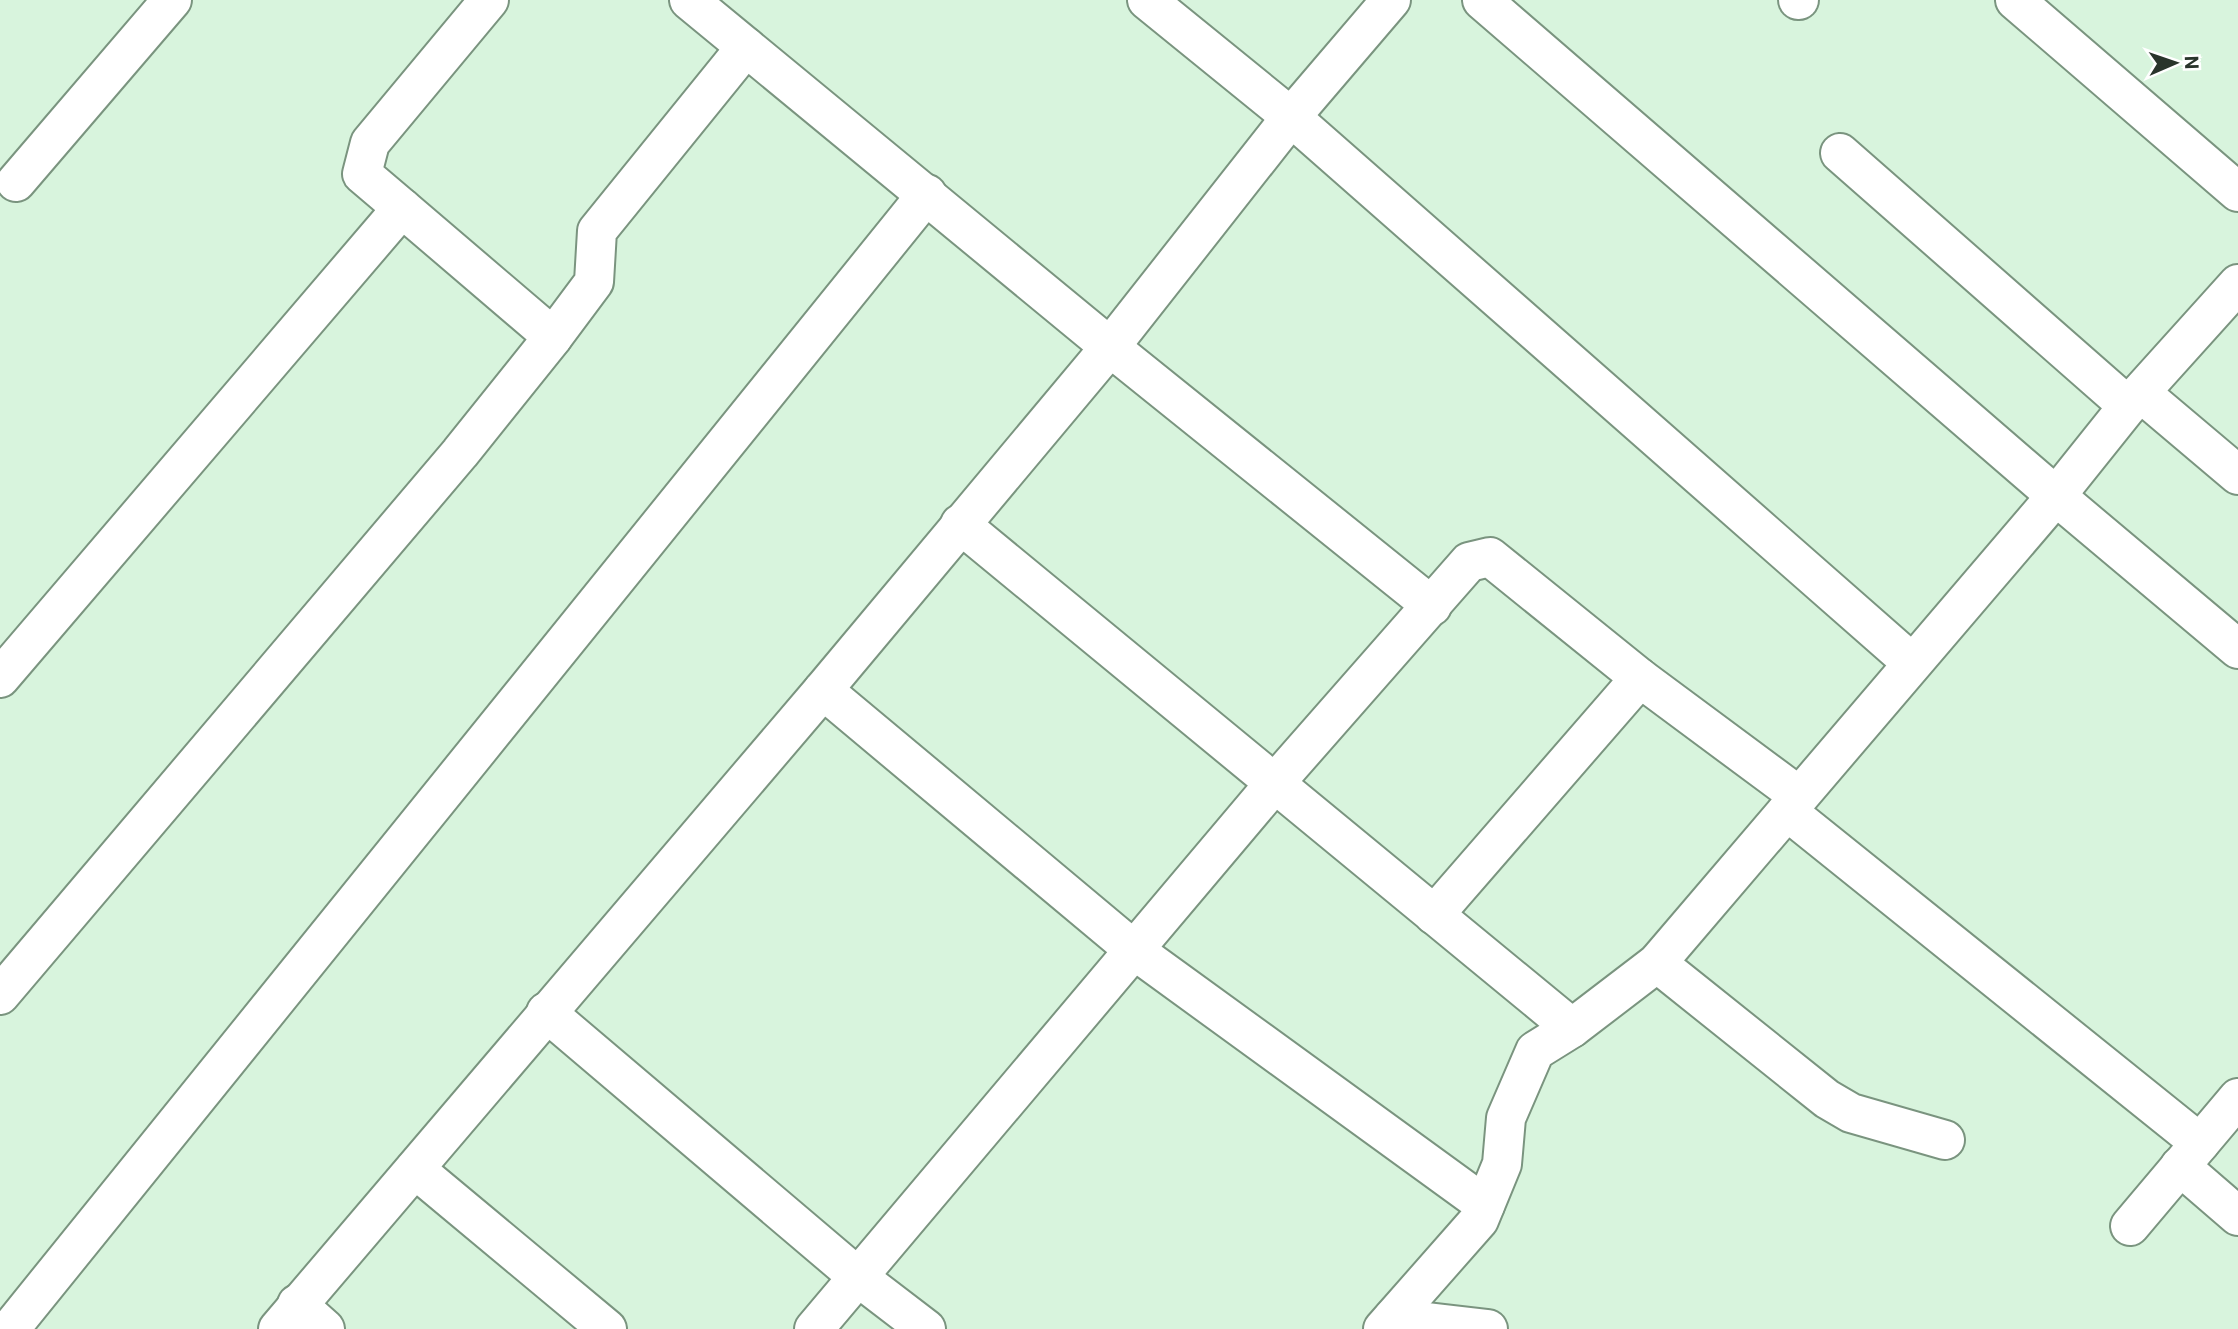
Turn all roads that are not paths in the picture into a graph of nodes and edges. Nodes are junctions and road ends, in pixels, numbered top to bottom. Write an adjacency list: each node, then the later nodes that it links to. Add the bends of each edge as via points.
1 (172, 0): 11 (street)
2 (489, 0): 14 (street, via 370,143 362,174)
3 (690, 0): 8 (street)
4 (1147, 0): 9 (street)
5 (1391, 0): 9 (street)
6 (1482, 0): 20 (street)
7 (2015, 0): 12 (street)
8 (746, 47): 13 (street); 16 (street, via 597,231 594,282)
9 (1290, 117): 17 (street); 24 (street)
10 (1840, 153): 18 (street)
11 (16, 182)
12 (2238, 192)
13 (927, 194): 17 (street); 46 (street)
14 (402, 208): 16 (street); 25 (street)
15 (2238, 284): 18 (street)
16 (553, 337): 33 (street)
17 (1110, 347): 21 (street); 22 (street)
18 (2135, 399): 19 (street); 20 (street)
19 (2238, 475)
20 (2056, 496): 23 (street); 24 (street)
21 (960, 524): 27 (street); 28 (street)
22 (1432, 606): 26 (street, via 1469,562 1490,558); 28 (street)
23 (2238, 649)
24 (1911, 662): 29 (street)
25 (0, 678)
26 (1640, 678): 29 (street); 30 (street)
27 (823, 690): 31 (street); 34 (street)
28 (1274, 784): 30 (street); 31 (street)
29 (1789, 800): 32 (street); 38 (street)
30 (1434, 915): 35 (street)
31 (1134, 950): 40 (street); 43 (street)
32 (1657, 963): 35 (street); 37 (street, via 1827,1099 1851,1113)
33 (0, 995)
34 (546, 1012): 39 (street); 43 (street)
35 (1573, 1028): 40 (street, via 1535,1051 1518,1085 1506,1118 1502,1164)
36 (2238, 1098): 38 (street)
37 (1945, 1140)
38 (2190, 1155): 41 (street); 42 (street)
39 (415, 1169): 44 (street); 48 (street)
40 (1485, 1205): 45 (street, via 1479,1220)
41 (2238, 1216)
42 (2130, 1226)
43 (858, 1277): 49 (street); 50 (street)
44 (288, 1317): 47 (street)
45 (1388, 1323): 51 (street)
46 (9, 1329)
47 (325, 1329)
48 (607, 1329)
49 (814, 1329)
50 (926, 1329)
51 (1488, 1329)

